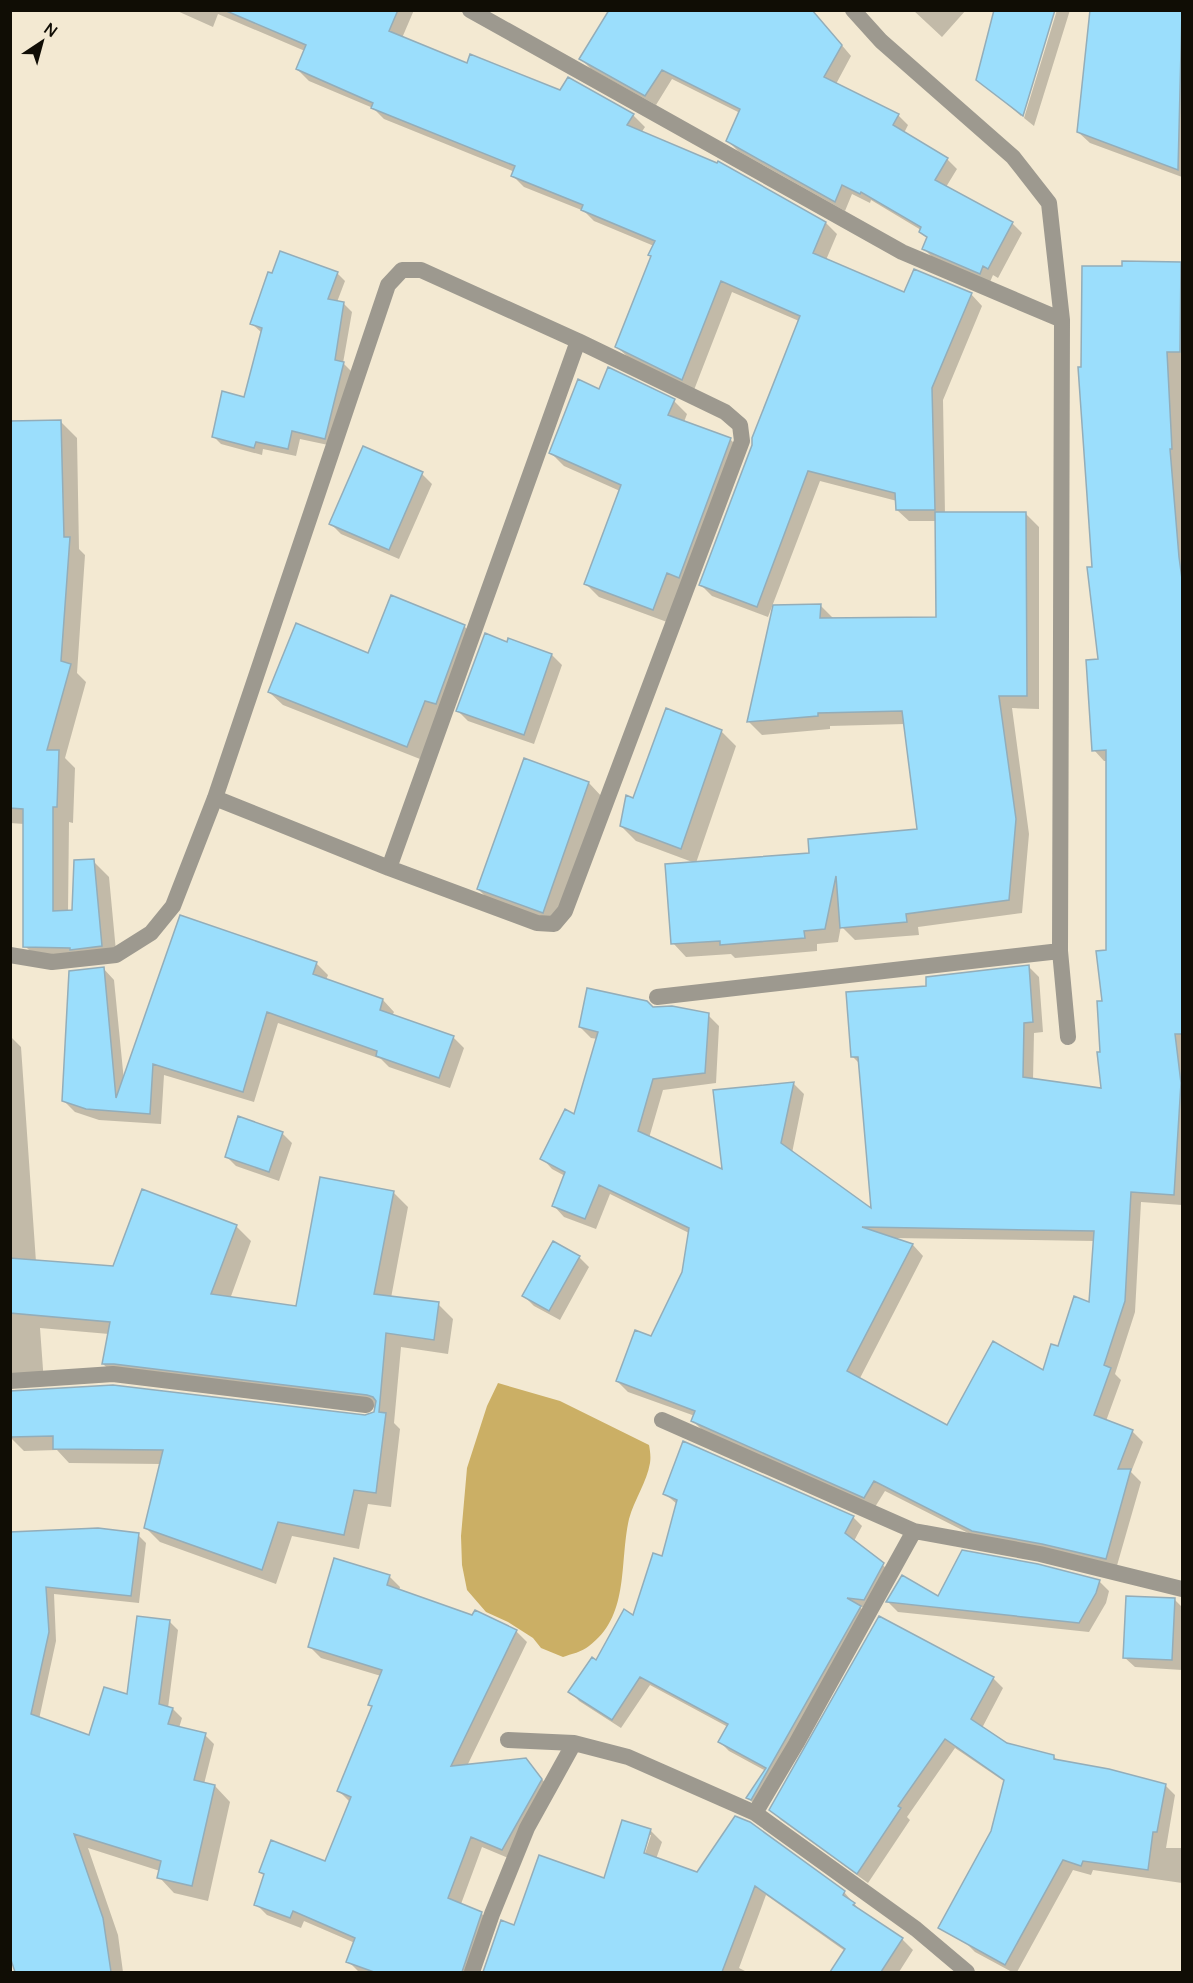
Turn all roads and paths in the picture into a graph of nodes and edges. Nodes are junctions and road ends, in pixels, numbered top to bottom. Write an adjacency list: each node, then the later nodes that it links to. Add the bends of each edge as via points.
1 (470, 10): 3 (street, via 902,252)
2 (853, 10): 3 (street, via 881,41 1013,157 1049,203)
3 (1062, 320): 7 (street)
4 (578, 341): 5 (street, via 421,270 402,270 388,285); 6 (street); 6 (street, via 725,412 740,425 742,441 565,911 554,924 537,923)
5 (215, 798): 6 (street); 8 (street, via 173,906 151,933 116,955 52,962)
6 (389, 868)
7 (1060, 951): 9 (street); 10 (street)
8 (10, 955)
9 (657, 997)
10 (1068, 1037)
11 (10, 1382): 12 (street, via 113,1374)
12 (366, 1405)
13 (662, 1420): 14 (street)
14 (914, 1531): 15 (street, via 1040,1554); 18 (street)
15 (1182, 1589)
16 (508, 1740): 17 (street)
17 (574, 1743): 18 (street, via 628,1758); 19 (street, via 527,1828)
18 (755, 1813): 20 (street, via 916,1929)
19 (472, 1972)
20 (967, 1972)

